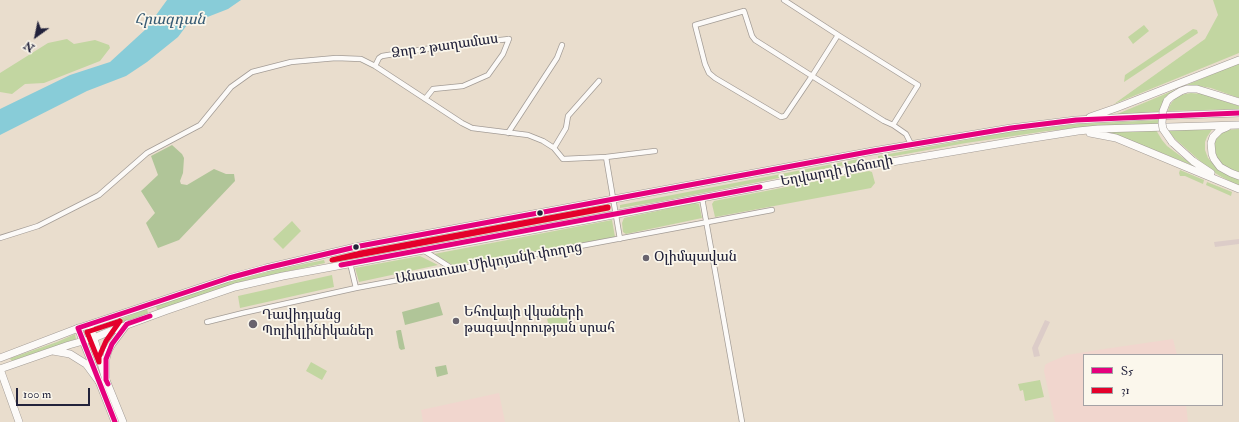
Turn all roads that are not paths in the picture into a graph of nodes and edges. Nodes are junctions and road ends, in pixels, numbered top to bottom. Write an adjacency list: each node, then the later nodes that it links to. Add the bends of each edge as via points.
1 (784, 0): 2 (street)
2 (838, 35): 6 (street); 12 (street, via 918,85)
3 (562, 45): 15 (street, via 557,58)
4 (1239, 60): 11 (main road, via 1116,108)
5 (375, 66): 8 (street, Ձոր 2 թաղամաս); 8 (street, Ձոր 2 թաղամաս, via 382,56 509,39 503,54 488,75 463,86 434,89); 30 (street, via 361,59 336,58 291,62 252,72 231,87 200,125 146,154 99,195 38,226)
6 (812, 76): 6 (street, via 785,116 781,117 709,73 695,25 744,11 755,40); 12 (street)
7 (599, 81): 17 (street, via 568,116 566,128)
8 (425, 99): 15 (street, Ձոր 2 թաղամաս, via 472,128)
9 (1239, 102): 23 (main road, bridge, via 1197,89 1187,89 1176,93 1167,101 1163,111 1163,129 1172,142 1193,161)
10 (1239, 113): 11 (main road, Եղվարդի խճուղի)
11 (1076, 120): 16 (main road, Եղվարդի խճուղի)
12 (893, 125): 16 (street, via 906,134)
13 (1236, 125): 14 (main road, Եղվարդի խճուղի); 22 (main road, via 1215,134 1211,148 1220,167)
14 (1078, 131): 21 (main road, Եղվարդի խճուղի); 23 (main road, via 1116,138)
15 (508, 133): 17 (street, Ձոր 2 թաղամաս, via 528,135)
16 (911, 144): 19 (main road, Եղվարդի խճուղի)
17 (554, 148): 20 (street, Ձոր 2 թաղամաս, via 564,159)
18 (655, 151): 20 (street)
19 (873, 151): 21 (main road); 26 (main road, Եղվարդի խճուղի)
20 (606, 156): 26 (street)
21 (874, 165): 25 (main road, Եղվարդի խճուղի)
22 (1239, 176)
23 (1229, 184): 24 (main road)
24 (1239, 189)
25 (702, 198): 28 (main road, Եղվարդի խճուղի); 29 (street)
26 (614, 199): 28 (street); 33 (main road, Եղվարդի խճուղի)
27 (772, 210): 29 (street, Անաստաս Միկոյանի փողոց)
28 (616, 214): 31 (street); 32 (main road, Եղվարդի խճուղի)
29 (706, 223): 31 (street, Անաստաս Միկոյանի փողոց); 53 (street)
30 (0, 238)
31 (620, 239): 36 (street, Անաստաս Միկոյանի փողոց)
32 (423, 250): 34 (main road, Եղվարդի խճուղի); 36 (street)
33 (329, 254): 35 (main road); 38 (main road, Եղվարդի խճուղի, via 230,278)
34 (350, 263): 35 (main road, Եղվարդի խճուղի); 37 (street)
35 (332, 267): 39 (main road, Եղվարդի խճուղի, via 235,288)
36 (453, 269): 37 (street, Անաստաս Միկոյանի փողոց)
37 (356, 288): 40 (street, Անաստաս Միկոյանի փողոց)
38 (150, 304): 39 (main road); 42 (main road, Եղվարդի խճուղի)
39 (153, 315): 41 (main road, Եղվարդի խճուղի)
40 (207, 322)
41 (127, 324): 44 (main road, Եղվարդի խճուղի); 49 (main road, via 108,351)
42 (90, 325): 43 (main road, Եղվարդի խճուղի); 44 (main road)
43 (78, 328): 45 (main road); 47 (main road, Եղվարդի խճուղի)
44 (94, 338): 45 (main road, Եղվարդի խճուղի); 49 (main road)
45 (83, 342): 46 (main road, Եղվարդի խճուղի); 49 (main road)
46 (53, 351): 48 (main road, Եղվարդի խճուղի); 49 (main road, via 70,354 86,364)
47 (0, 358)
48 (0, 369): 50 (main road)
49 (103, 381): 51 (main road); 52 (main road)
50 (19, 422)
51 (115, 422)
52 (123, 422)
53 (742, 422)

